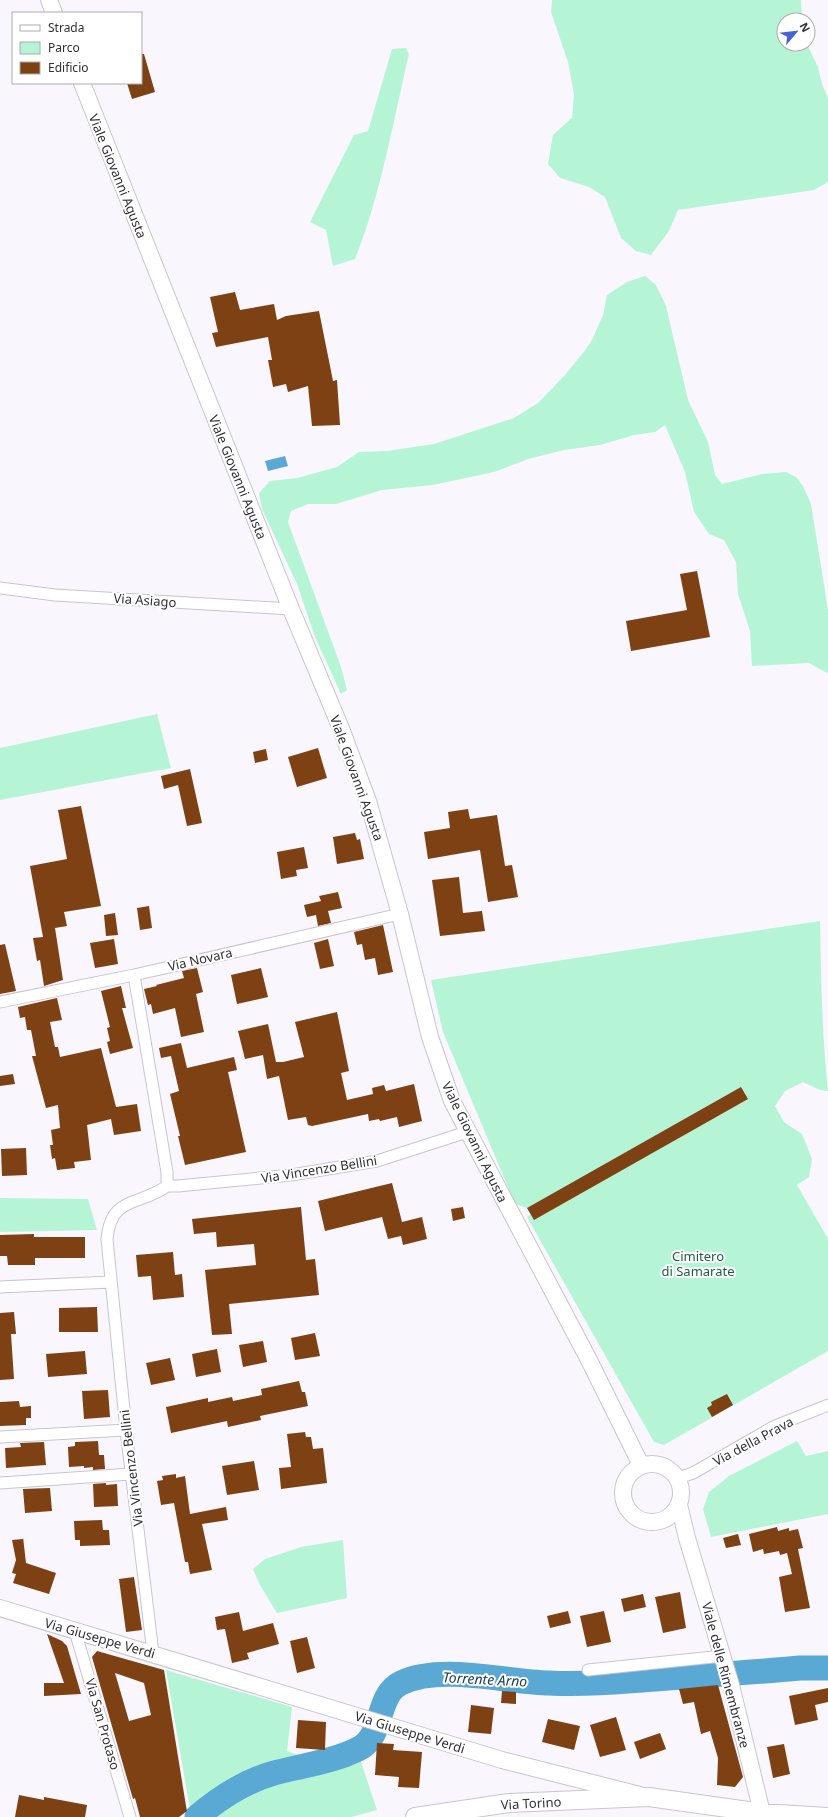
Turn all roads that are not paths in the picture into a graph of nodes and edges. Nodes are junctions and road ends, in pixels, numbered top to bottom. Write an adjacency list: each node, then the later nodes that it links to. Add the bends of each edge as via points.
1 (49, 0): 2 (street)
2 (54, 12)
3 (82, 84): 5 (street, Viale Giovanni Agusta)
4 (0, 588): 5 (street, Via Asiago, via 55,594)
5 (291, 609): 6 (street, Viale Giovanni Agusta, via 368,801)
6 (400, 914): 7 (street, Via Novara); 9 (street, Viale Giovanni Agusta, via 438,1063)
7 (134, 975): 8 (street, Via Novara); 10 (street, via 167,1172)
8 (0, 1002)
9 (467, 1132): 10 (street, Via Vincenzo Bellini, via 377,1161 291,1175); 16 (street, Viale Giovanni Agusta, via 589,1360)
10 (167, 1186): 11 (street, Via Vincenzo Bellini, via 158,1192 133,1200 113,1216 108,1226 107,1239)
11 (111, 1282): 12 (street); 14 (street, Via Vincenzo Bellini)
12 (0, 1287)
13 (828, 1405): 18 (street, Via della Prava, via 775,1426 693,1473)
14 (126, 1430): 15 (street); 17 (street, Via Vincenzo Bellini)
15 (0, 1438)
16 (641, 1465): 18 (street, via 655,1463 668,1468); 21 (street, via 630,1472 622,1496 627,1508 636,1518 647,1523)
17 (131, 1474): 19 (street); 25 (street, Via Vincenzo Bellini)
18 (678, 1478): 20 (street, via 682,1492)
19 (0, 1483)
20 (679, 1505): 21 (street, via 672,1516); 22 (street, Viale delle Rimembranze)
21 (660, 1522): 22 (street)
22 (687, 1538): 26 (street, Viale delle Rimembranze)
23 (0, 1608): 24 (street, Via Giuseppe Verdi)
24 (75, 1631): 25 (street, Via Giuseppe Verdi); 31 (street, Via San Protaso)
25 (153, 1654): 28 (street, Via Giuseppe Verdi, via 502,1760)
26 (723, 1658): 27 (street); 29 (street, Viale delle Rimembranze)
27 (588, 1670)
28 (649, 1797): 29 (main road, Via Giuseppe Verdi); 32 (main road, Via Torino, via 509,1803)
29 (763, 1816): 30 (main road, Via Giuseppe Verdi)
30 (828, 1816)
31 (130, 1817)
32 (415, 1817)

